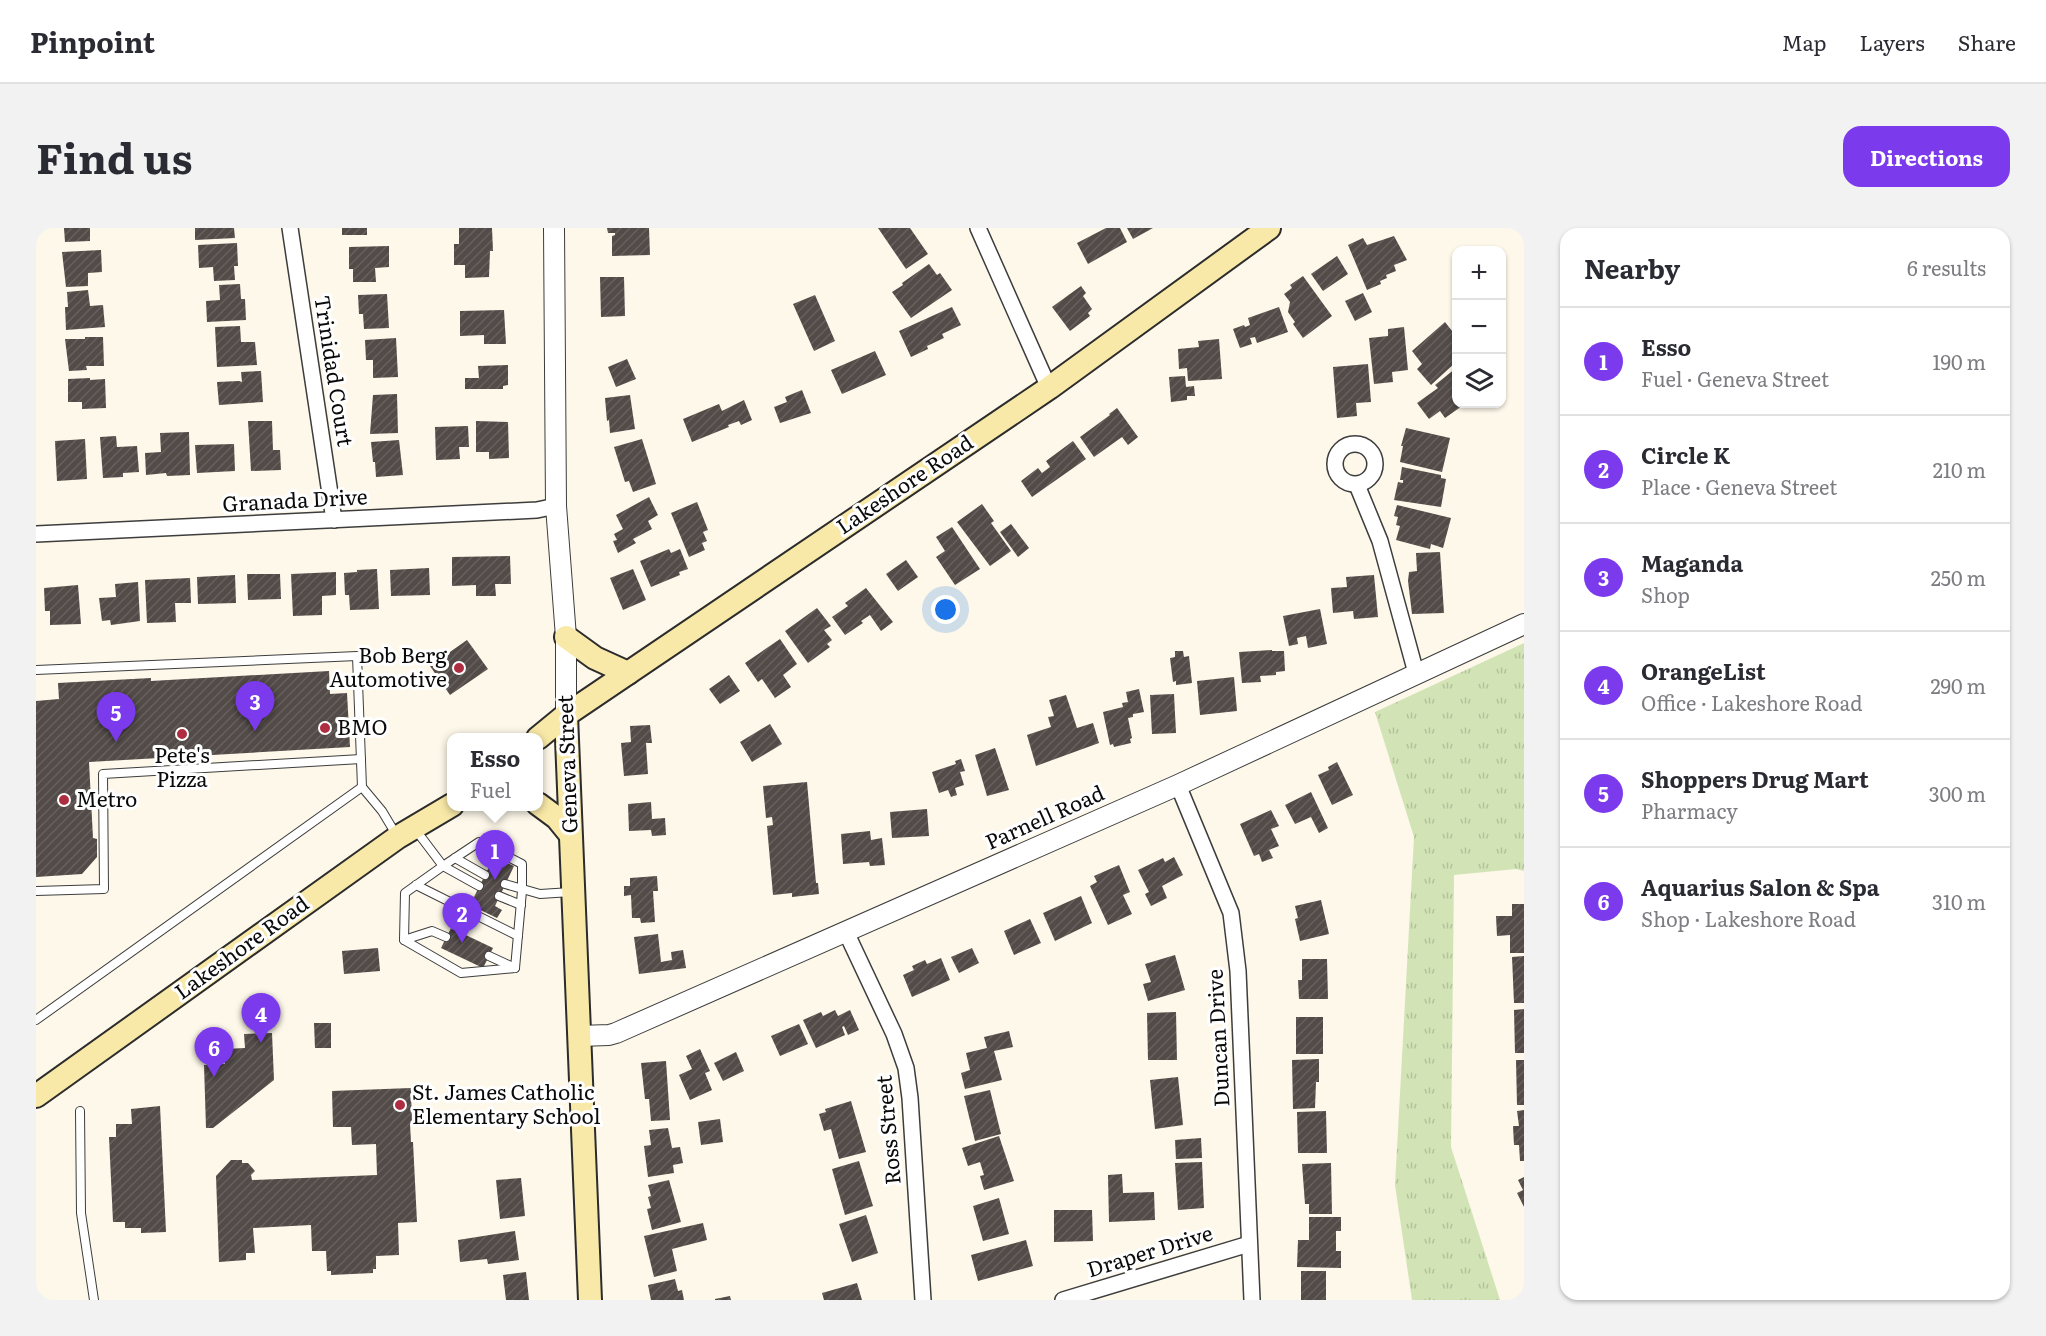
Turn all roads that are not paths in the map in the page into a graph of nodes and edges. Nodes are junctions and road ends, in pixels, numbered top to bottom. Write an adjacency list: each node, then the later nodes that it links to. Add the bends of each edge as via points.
1 (290, 228): 8 (street, Trinidad Court)
2 (554, 228): 7 (street, Geneva Street)
3 (978, 228): 5 (street)
4 (1269, 228): 5 (main road, Lakeshore Road)
5 (1050, 388): 13 (main road, Lakeshore Road)
6 (1357, 485): 14 (street, via 1380,541)
7 (556, 506): 8 (street, Granada Drive); 11 (street, Geneva Street)
8 (334, 520): 9 (street, Granada Drive)
9 (36, 534)
10 (1524, 624): 14 (street, Parnell Road)
11 (566, 637): 13 (main road, via 595,658); 15 (street, Geneva Street)
12 (36, 670): 17 (lane, via 357,656)
13 (628, 673): 15 (main road, Lakeshore Road)
14 (1416, 673): 18 (street, Parnell Road)
15 (566, 715): 16 (main road, Lakeshore Road); 23 (main road, Geneva Street)
16 (543, 734)
17 (361, 759): 19 (lane); 30 (lane, via 103,774 104,889)
18 (1178, 784): 35 (street, Parnell Road); 45 (street, Duncan Drive, via 1231,913 1238,971)
19 (362, 787): 22 (lane); 41 (lane)
20 (447, 808): 22 (main road, Lakeshore Road)
21 (543, 808): 23 (main road)
22 (406, 833): 25 (lane); 43 (main road, Lakeshore Road)
23 (570, 834): 32 (main road, Geneva Street)
24 (455, 858): 25 (lane); 26 (lane); 31 (lane, via 479,842 522,864)
25 (443, 866): 28 (lane); 29 (lane)
26 (485, 875)
27 (505, 884): 31 (lane)
28 (416, 885): 36 (lane); 38 (lane, via 405,893)
29 (479, 886)
30 (36, 891)
31 (522, 891): 32 (lane); 34 (lane)
32 (573, 892): 42 (main road, Geneva Street)
33 (499, 896): 34 (lane)
34 (521, 904): 36 (lane)
35 (846, 932): 42 (street, Parnell Road, via 616,1033); 48 (street, Ross Street, via 906,1068)
36 (518, 936): 40 (lane)
37 (446, 937): 38 (lane, via 432,932)
38 (404, 940): 40 (lane, via 461,973)
39 (489, 956): 40 (lane)
40 (515, 968)
41 (36, 1020)
42 (579, 1036): 47 (main road, Geneva Street)
43 (36, 1096)
44 (80, 1111): 46 (lane, via 81,1213)
45 (1249, 1244): 49 (street, Draper Drive); 50 (street, Duncan Drive)
46 (94, 1300)
47 (590, 1300)
48 (923, 1300)
49 (1063, 1300)
50 (1252, 1300)

